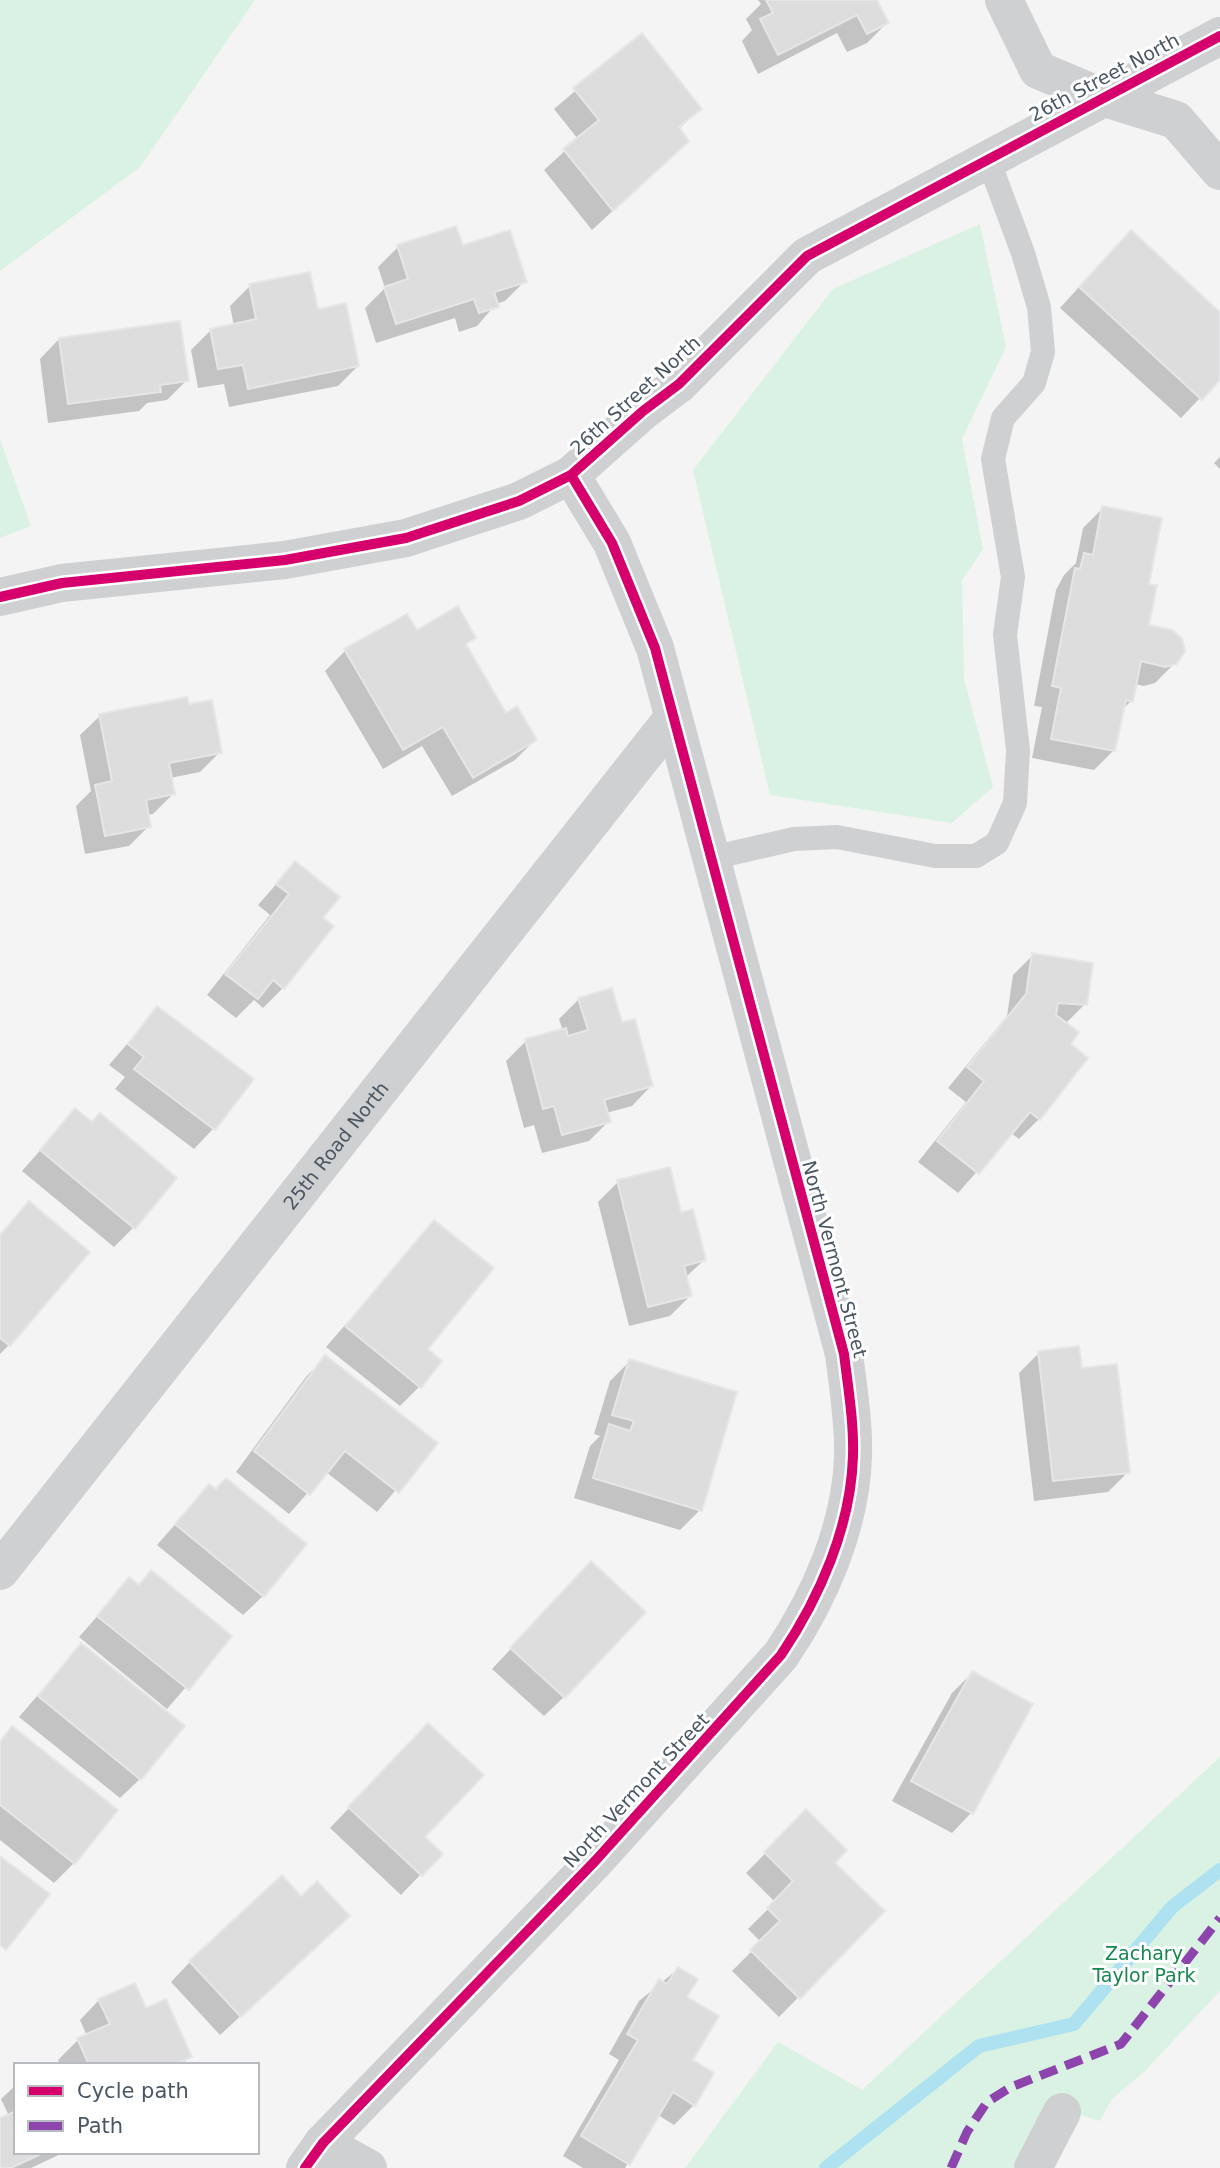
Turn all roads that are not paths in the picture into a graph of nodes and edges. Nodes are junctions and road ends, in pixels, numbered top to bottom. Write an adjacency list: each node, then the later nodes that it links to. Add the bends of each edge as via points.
1 (1004, 0): 3 (street, via 1038,70)
2 (1220, 36): 3 (street, 26th Street North)
3 (1102, 97): 4 (street, 26th Street North); 5 (street, via 1175,120)
4 (988, 159): 6 (street, 26th Street North, via 807,257 679,384); 9 (lane, via 1036,296 1043,352 1034,383 1003,418 993,458 1013,577 1005,635 1018,750 1014,803 996,843 976,856 935,856 837,837 794,839)
5 (1220, 171)
6 (571, 475): 7 (street, 26th Street North, via 519,501 406,538 285,560 62,583); 8 (street, North Vermont Street, via 612,543 655,648)
7 (0, 597)
8 (673, 718): 9 (street, North Vermont Street); 10 (street, 25th Road North)
9 (711, 858): 12 (street, North Vermont Street, via 844,1354 853,1457 834,1550 802,1624 753,1690)
10 (0, 1572)
11 (1062, 2112): 14 (street)
12 (314, 2156): 13 (street, North Vermont Street)
13 (368, 2168)
14 (1033, 2168)

